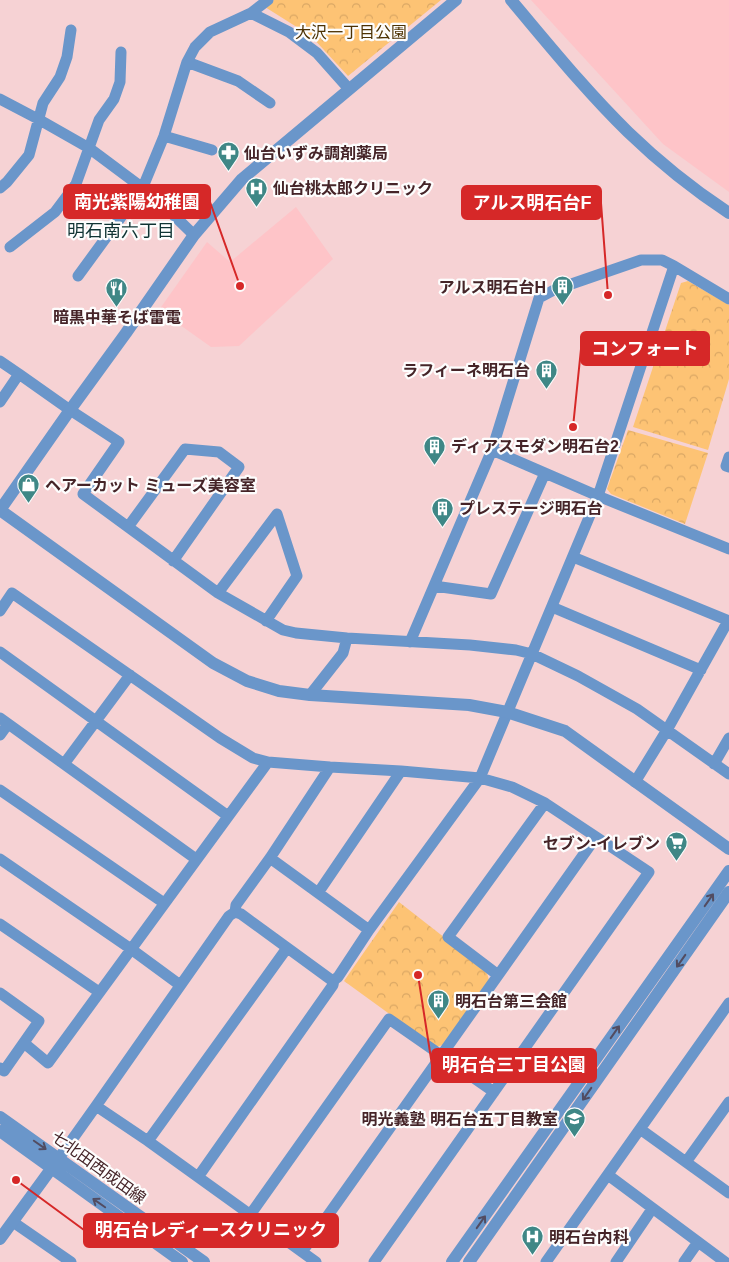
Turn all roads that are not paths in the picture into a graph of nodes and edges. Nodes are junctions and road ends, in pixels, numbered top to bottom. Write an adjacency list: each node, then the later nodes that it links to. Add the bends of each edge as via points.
1 (268, 0): 4 (street)
2 (456, 0): 8 (street)
3 (511, 0): 17 (street, via 575,76 628,132)
4 (251, 12): 7 (street, via 210,32 195,47); 8 (street, via 289,32 317,52)
5 (71, 30): 11 (street, via 60,77 43,103)
6 (121, 52): 13 (street, via 120,82 114,99 99,120)
7 (187, 62): 10 (street, via 238,81); 12 (street)
8 (348, 89): 18 (street, via 242,179)
9 (0, 99): 11 (street)
10 (270, 103)
11 (38, 119): 13 (street); 16 (street, via 29,155)
12 (164, 136): 14 (street); 15 (street)
13 (89, 148): 15 (street); 19 (street, via 76,184 55,212)
14 (212, 150)
15 (143, 187): 18 (street); 21 (street)
16 (0, 188)
17 (729, 213)
18 (194, 235): 26 (street)
19 (10, 247)
20 (674, 266): 22 (street); 27 (street, via 662,260 640,260 539,298); 31 (street)
21 (78, 276)
22 (729, 299)
23 (0, 361): 24 (street)
24 (19, 374): 25 (street); 26 (street)
25 (0, 402)
26 (70, 410): 32 (street, via 119,442 83,494); 48 (street, via 0,510 213,663 247,681 279,691)
27 (492, 450): 30 (street); 36 (street)
28 (729, 457): 29 (street, via 726,466)
29 (729, 467)
30 (545, 473): 31 (street); 36 (street, via 492,594)
31 (598, 496): 33 (street); 34 (street)
32 (128, 527): 35 (street); 35 (street, via 185,449 219,452 239,467)
33 (729, 549)
34 (573, 557): 38 (street); 41 (street)
35 (173, 561): 37 (street)
36 (434, 586): 43 (street)
37 (218, 593): 40 (street); 40 (street, via 278,514 297,576)
38 (552, 607): 45 (street); 46 (street)
39 (0, 611): 47 (street, via 12,593)
40 (266, 621): 42 (street, via 296,633)
41 (729, 621): 46 (street)
42 (347, 638): 43 (street); 48 (street, via 343,652)
43 (410, 642): 45 (street, via 470,645)
44 (0, 652): 51 (street)
45 (532, 654): 49 (street); 52 (street, via 628,704)
46 (700, 670): 52 (street)
47 (130, 676): 51 (street); 55 (street, via 220,738 253,758)
48 (310, 695): 49 (street, via 469,705)
49 (507, 712): 61 (street); 62 (street, via 565,731)
50 (4, 721): 53 (street); 56 (street)
51 (96, 721): 56 (street); 65 (street)
52 (667, 730): 57 (street); 62 (street)
53 (0, 735)
54 (729, 738): 57 (street)
55 (268, 762): 58 (street); 65 (street)
56 (64, 764): 70 (street)
57 (714, 764): 60 (street)
58 (330, 767): 59 (street); 68 (street)
59 (401, 771): 61 (street); 73 (street)
60 (729, 774)
61 (480, 778): 64 (street, via 512,787); 77 (street)
62 (635, 782): 67 (street)
63 (0, 790): 74 (street)
64 (545, 803): 66 (street); 80 (street, via 448,937)
65 (228, 816): 70 (street)
66 (596, 837): 80 (street); 89 (street, via 649,872)
67 (729, 849)
68 (270, 858): 73 (street); 75 (street, via 236,905)
69 (0, 859): 79 (street)
70 (196, 859): 74 (street)
71 (729, 871): 113 (street, one-way to 71)
72 (729, 892): 114 (street, one-way to 114)
73 (318, 893): 77 (street)
74 (164, 903): 79 (street)
75 (235, 912): 78 (street); 82 (street)
76 (0, 924): 83 (street)
77 (368, 930): 81 (street)
78 (287, 948): 81 (street); 95 (street)
79 (131, 949): 82 (street); 83 (street)
80 (498, 975): 87 (street)
81 (334, 980): 99 (street)
82 (180, 985): 91 (street)
83 (99, 992): 86 (street, via 48,1063)
84 (0, 994): 86 (street, via 39,1021)
85 (729, 1003): 93 (street)
86 (24, 1043): 88 (street, via 4,1071)
87 (441, 1056): 89 (street); 102 (street, via 389,1019); 106 (street)
88 (0, 1068)
89 (494, 1092): 112 (street)
90 (729, 1102): 96 (street)
91 (96, 1106): 95 (street); 97 (street)
92 (0, 1117): 97 (street, 七北田西成田線, one-way to 97)
93 (640, 1129): 96 (street); 98 (street)
94 (0, 1131): 97 (street)
95 (148, 1141): 99 (street)
96 (686, 1162): 100 (street)
97 (55, 1163): 103 (street); 109 (street, one-way to 97); 110 (street, 七北田西成田線)
98 (608, 1175): 101 (street); 115 (street)
99 (198, 1177): 102 (street)
100 (729, 1193)
101 (652, 1209): 105 (street); 116 (street)
102 (250, 1214): 106 (street)
103 (13, 1222): 104 (street); 107 (street)
104 (0, 1239)
105 (698, 1242): 117 (street); 118 (street)
106 (302, 1252): 111 (street)
107 (55, 1258): 108 (street)
108 (70, 1262)
109 (182, 1262)
110 (204, 1262)
111 (316, 1262)
112 (374, 1262)
113 (452, 1262)
114 (469, 1262)
115 (546, 1262)
116 (616, 1262)
117 (684, 1262)
118 (726, 1262)

